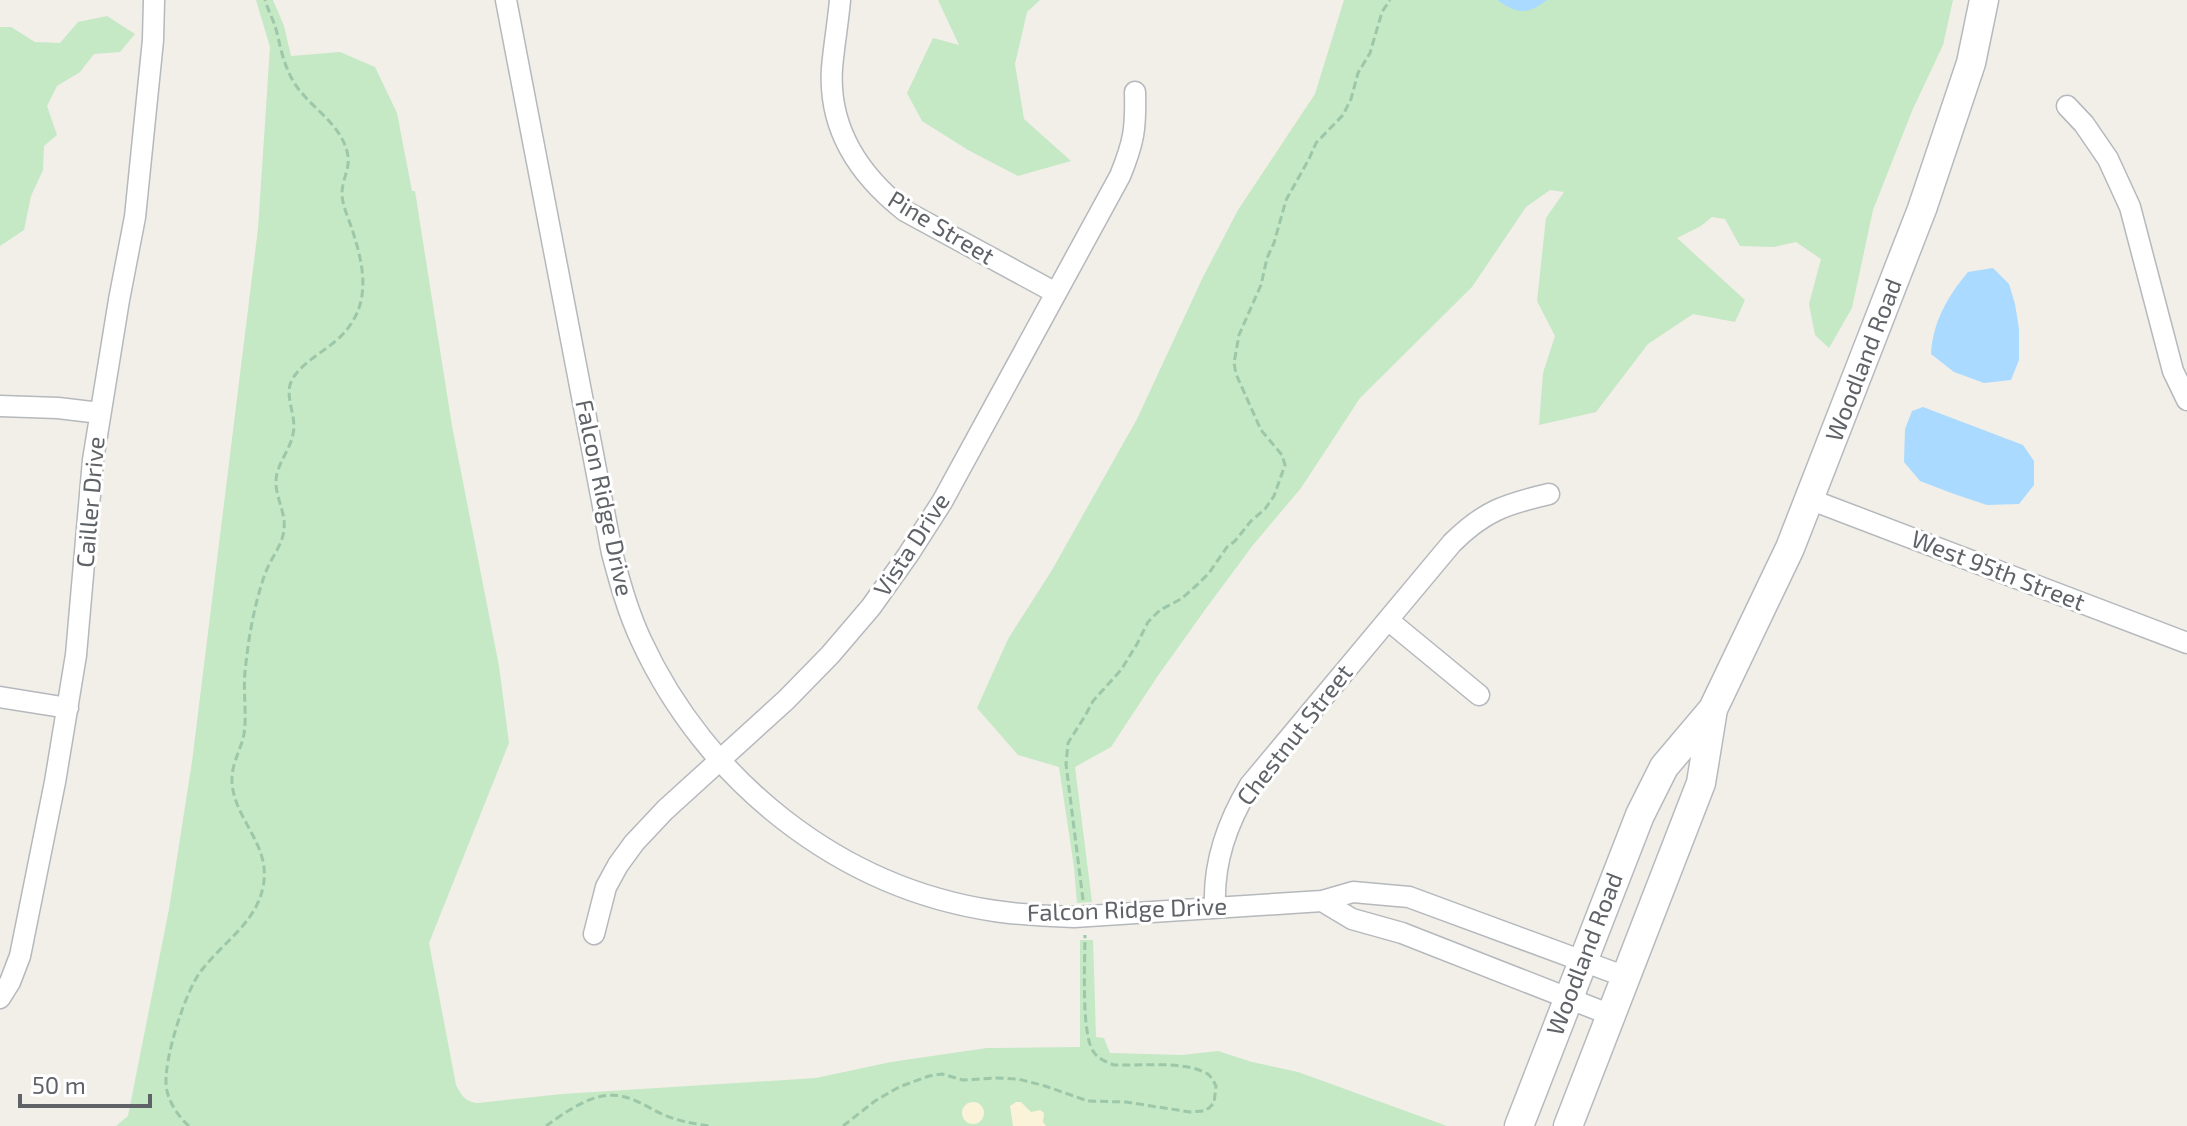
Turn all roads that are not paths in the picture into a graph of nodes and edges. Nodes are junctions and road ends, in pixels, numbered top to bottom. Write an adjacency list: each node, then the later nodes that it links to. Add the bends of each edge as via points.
1 (154, 0): 10 (street, Cailler Drive, via 135,217)
2 (506, 0): 19 (street, Falcon Ridge Drive, via 625,601 658,675)
3 (840, 0): 7 (street, Pine Street, via 833,98 839,125 865,174 905,211)
4 (1984, 0): 12 (main road, Woodland Road, via 1971,63 1931,183)
5 (1135, 92): 7 (street, Vista Drive, via 1136,126 1120,176)
6 (2067, 106): 8 (street, via 2108,159 2130,207 2173,371)
7 (1056, 293): 19 (street, Vista Drive, via 942,502 871,607 786,700)
8 (2187, 400)
9 (0, 406): 10 (street)
10 (100, 413): 17 (street, Cailler Drive)
11 (1549, 494): 13 (street, Chestnut Street, via 1511,503 1468,527)
12 (1809, 499): 14 (street, West 95th Street); 18 (main road, Woodland Road)
13 (1388, 620): 15 (street); 21 (street, Chestnut Street, via 1250,785 1223,837)
14 (2187, 643)
15 (1479, 695)
16 (0, 697): 17 (street)
17 (68, 708): 25 (street, Cailler Drive, via 20,956)
18 (1713, 709): 23 (main road, Woodland Road, via 1664,767); 24 (main road, Woodland Road, via 1701,783)
19 (719, 761): 21 (street, Falcon Ridge Drive, via 778,817 818,845 861,869 945,901 1033,916); 22 (street, Vista Drive, via 665,810 618,865 606,887)
20 (1322, 901): 21 (street, Falcon Ridge Drive); 23 (street, Falcon Ridge Drive, via 1353,892 1409,897); 26 (street, via 1352,919 1402,933)
21 (1215, 907)
22 (594, 934)
23 (1582, 961): 24 (street, Falcon Ridge Drive); 26 (main road, Woodland Road)
24 (1626, 977): 27 (main road, Woodland Road)
25 (0, 998)
26 (1567, 998): 27 (street); 28 (main road, Woodland Road)
27 (1611, 1015): 29 (main road, Woodland Road)
28 (1519, 1126)
29 (1568, 1126)

